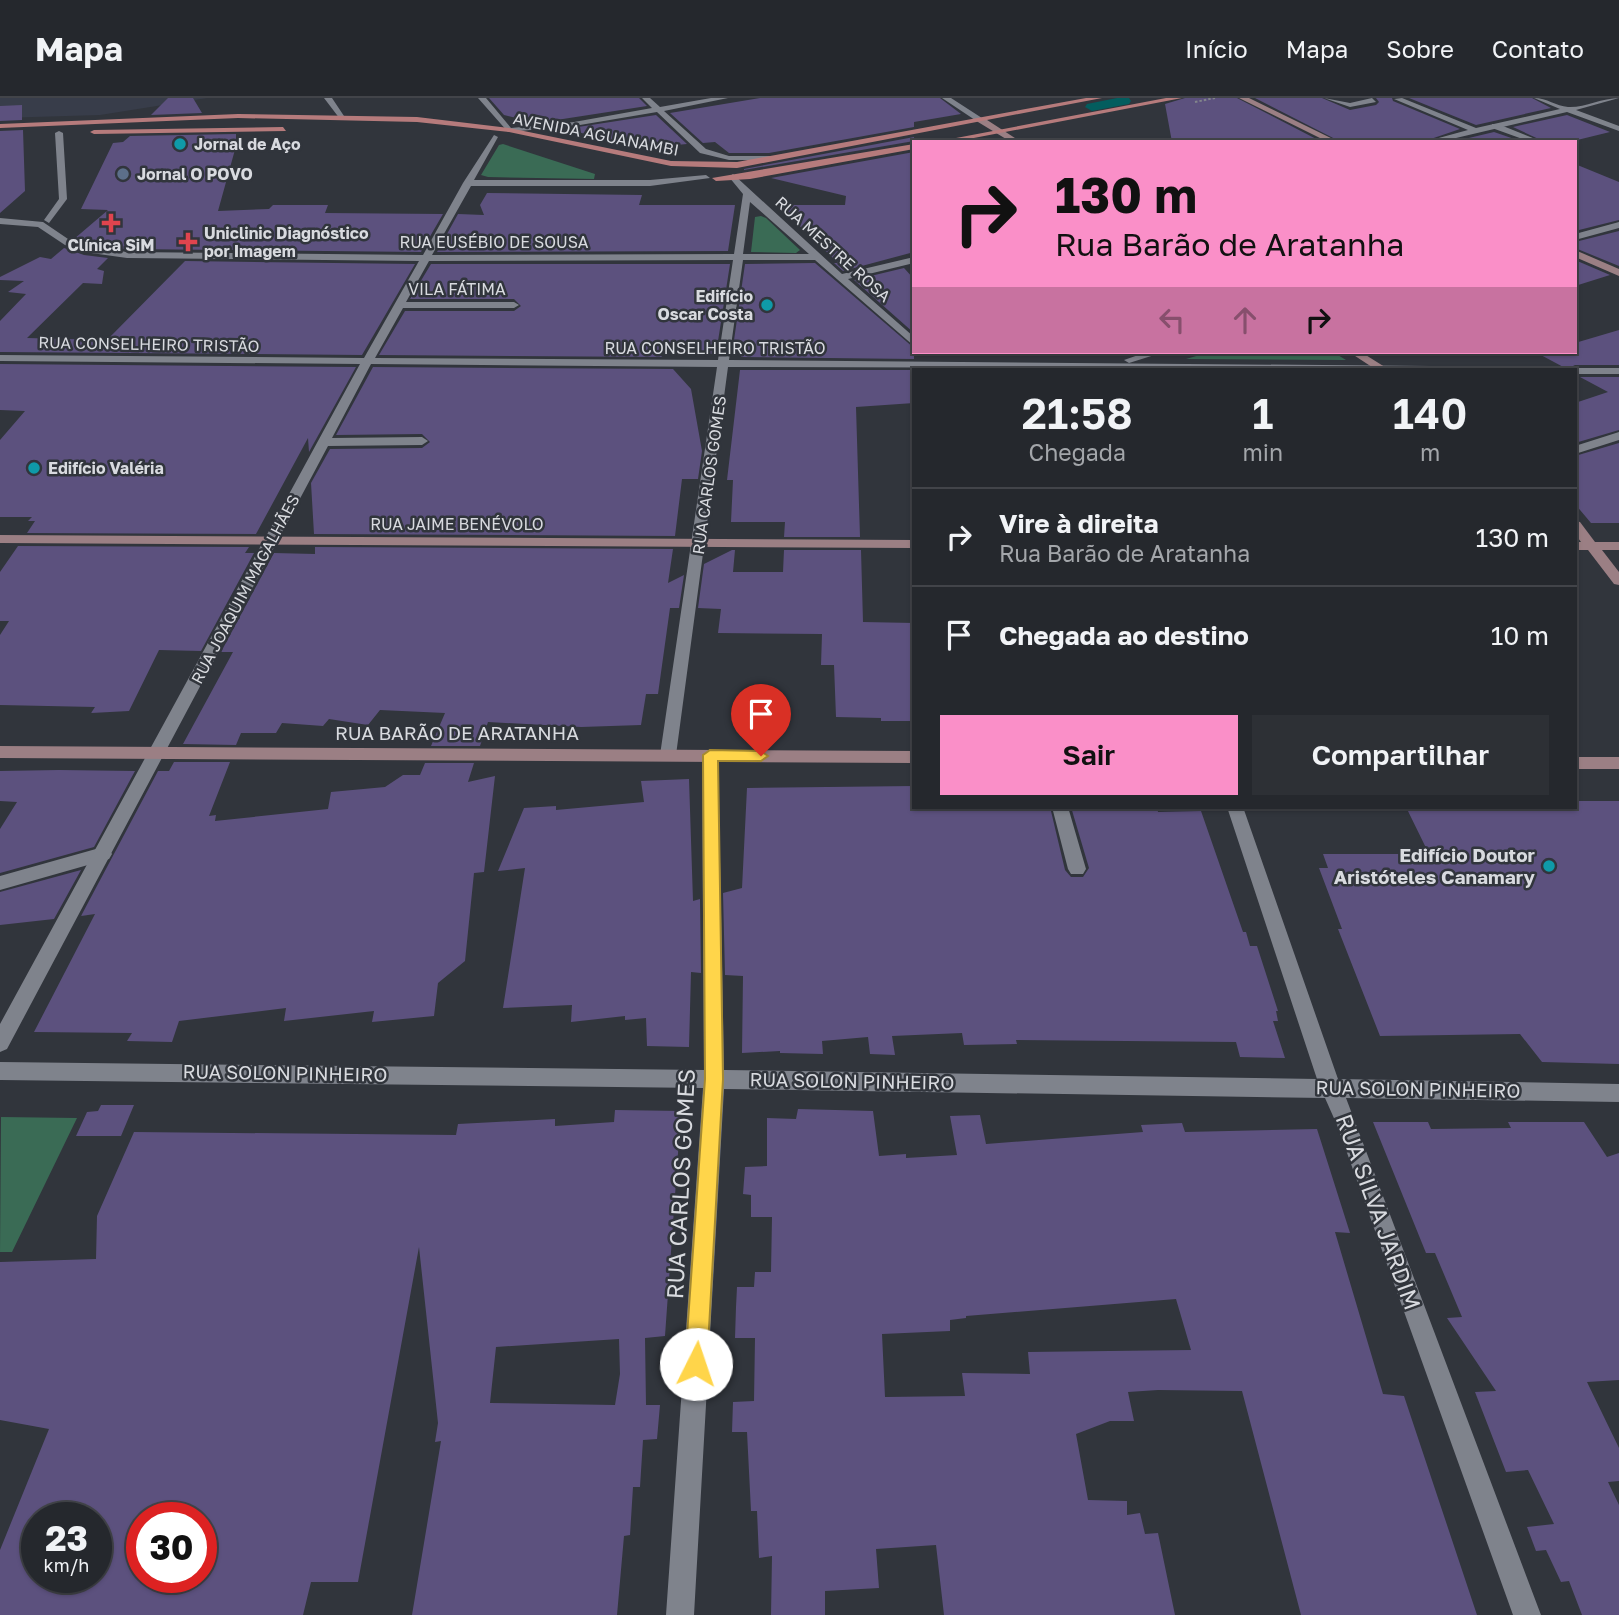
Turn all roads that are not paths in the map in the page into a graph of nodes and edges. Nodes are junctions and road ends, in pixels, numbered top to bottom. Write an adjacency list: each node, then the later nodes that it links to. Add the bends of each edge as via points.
1 (328, 98): 16 (street)
2 (482, 98): 23 (street)
3 (646, 98): 14 (street)
4 (724, 98): 14 (street)
5 (946, 98): 17 (street)
6 (1098, 98): 17 (main road, AVENIDA AGUANAMBI)
7 (1178, 98): 24 (main road)
8 (1242, 98): 31 (street)
9 (1328, 98): 12 (street, via 1350,105)
10 (1538, 98): 15 (street)
11 (1616, 98): 15 (street)
12 (1373, 99)
13 (1398, 99): 25 (street)
14 (658, 109): 23 (street); 36 (street, via 703,150 729,158)
15 (1568, 109): 19 (street); 21 (street)
16 (343, 117): 18 (main road, AVENIDA AGUANAMBI, via 130,119); 23 (main road, AVENIDA AGUANAMBI)
17 (981, 120): 24 (street); 36 (main road, AVENIDA AGUANAMBI)
18 (0, 126)
19 (1495, 126): 25 (street); 33 (street)
20 (299, 128): 26 (main road)
21 (1619, 129)
22 (422, 130): 28 (main road, AVENIDA AGUANAMBI)
23 (510, 130): 36 (main road, AVENIDA AGUANAMBI, via 673,165 714,167)
24 (999, 131): 29 (main road); 30 (street)
25 (1476, 131): 32 (street)
26 (59, 133): 27 (main road); 43 (street, via 63,199)
27 (0, 135)
28 (495, 137): 34 (main road, AVENIDA AGUANAMBI); 40 (street, RUA JOAQUIM MAGALHÃES)
29 (950, 140)
30 (1014, 140)
31 (1331, 140)
32 (1437, 140)
33 (1534, 140)
34 (519, 143)
35 (912, 146): 38 (main road, AVENIDA AGUANAMBI)
36 (774, 158)
37 (656, 173): 39 (main road, AVENIDA AGUANAMBI)
38 (733, 177): 39 (main road, AVENIDA AGUANAMBI); 41 (street, RUA MESTRE ROSA)
39 (706, 178): 40 (street, via 650,183)
40 (467, 183): 50 (street, RUA JOAQUIM MAGALHÃES)
41 (747, 194): 49 (street, RUA MESTRE ROSA); 51 (street, RUA CARLOS GOMES)
42 (0, 214): 43 (street)
43 (49, 220): 47 (street, via 65,227)
44 (0, 221): 47 (street, RUA EUSÉBIO DE SOUSA, via 40,224)
45 (1619, 225): 46 (street)
46 (1577, 236)
47 (87, 250): 50 (street, RUA EUSÉBIO DE SOUSA, via 206,257)
48 (1577, 254): 53 (street)
49 (818, 257): 51 (street, RUA EUSÉBIO DE SOUSA); 54 (street, RUA MESTRE ROSA)
50 (426, 258): 51 (street, RUA EUSÉBIO DE SOUSA); 55 (street, RUA JOAQUIM MAGALHÃES)
51 (738, 258): 63 (street, RUA CARLOS GOMES)
52 (912, 260): 54 (street)
53 (1619, 273)
54 (842, 277): 57 (street, RUA MESTRE ROSA)
55 (399, 305): 56 (street, VILA FÁTIMA); 62 (street, RUA JOAQUIM MAGALHÃES)
56 (514, 305)
57 (912, 341)
58 (925, 354): 65 (street)
59 (1152, 354): 64 (street)
60 (1357, 354): 67 (street)
61 (0, 358): 62 (street, RUA CONSELHEIRO TRISTÃO)
62 (367, 362): 63 (street, RUA CONSELHEIRO TRISTÃO); 72 (street, RUA JOAQUIM MAGALHÃES)
63 (724, 364): 65 (street, RUA CONSELHEIRO TRISTÃO); 77 (street, RUA CARLOS GOMES)
64 (1109, 366): 65 (street, RUA CONSELHEIRO TRISTÃO); 66 (street, RUA CONSELHEIRO TRISTÃO)
65 (940, 368)
66 (1291, 368)
67 (1380, 368)
68 (1577, 371): 69 (street)
69 (1619, 371)
70 (1619, 436): 73 (street)
71 (422, 441): 72 (street)
72 (324, 442): 76 (street, RUA JOAQUIM MAGALHÃES)
73 (1577, 449)
74 (1577, 527): 80 (street)
75 (0, 540): 76 (street, RUA JAIME BENÉVOLO)
76 (270, 541): 77 (street, RUA JAIME BENÉVOLO); 84 (street, RUA JOAQUIM MAGALHÃES)
77 (700, 543): 78 (street, RUA JAIME BENÉVOLO); 85 (street, RUA CARLOS GOMES)
78 (912, 544)
79 (1577, 546): 80 (street)
80 (1592, 546): 81 (street); 82 (street)
81 (1619, 547)
82 (1619, 582)
83 (0, 752): 84 (street, RUA BARÃO DE ARATANHA)
84 (156, 753): 85 (street, RUA BARÃO DE ARATANHA); 92 (street, RUA JOAQUIM MAGALHÃES)
85 (668, 755): 86 (street, RUA BARÃO DE ARATANHA)
86 (710, 755): 87 (street, RUA BARÃO DE ARATANHA); 97 (street, RUA CARLOS GOMES)
87 (912, 757)
88 (1577, 763): 89 (street)
89 (1619, 763)
90 (1061, 809): 93 (street)
91 (1236, 809): 98 (street, RUA SILVA JARDIM)
92 (103, 854): 94 (street); 95 (street, RUA JOAQUIM MAGALHÃES)
93 (1077, 869)
94 (0, 883)
95 (0, 1044)
96 (0, 1071): 97 (street, RUA SOLON PINHEIRO)
97 (714, 1079): 98 (street, RUA SOLON PINHEIRO); 100 (street, RUA CARLOS GOMES)
98 (1330, 1087): 99 (street, RUA SOLON PINHEIRO); 101 (street, RUA SILVA JARDIM)
99 (1619, 1093)
100 (680, 1615)
101 (1527, 1615)

